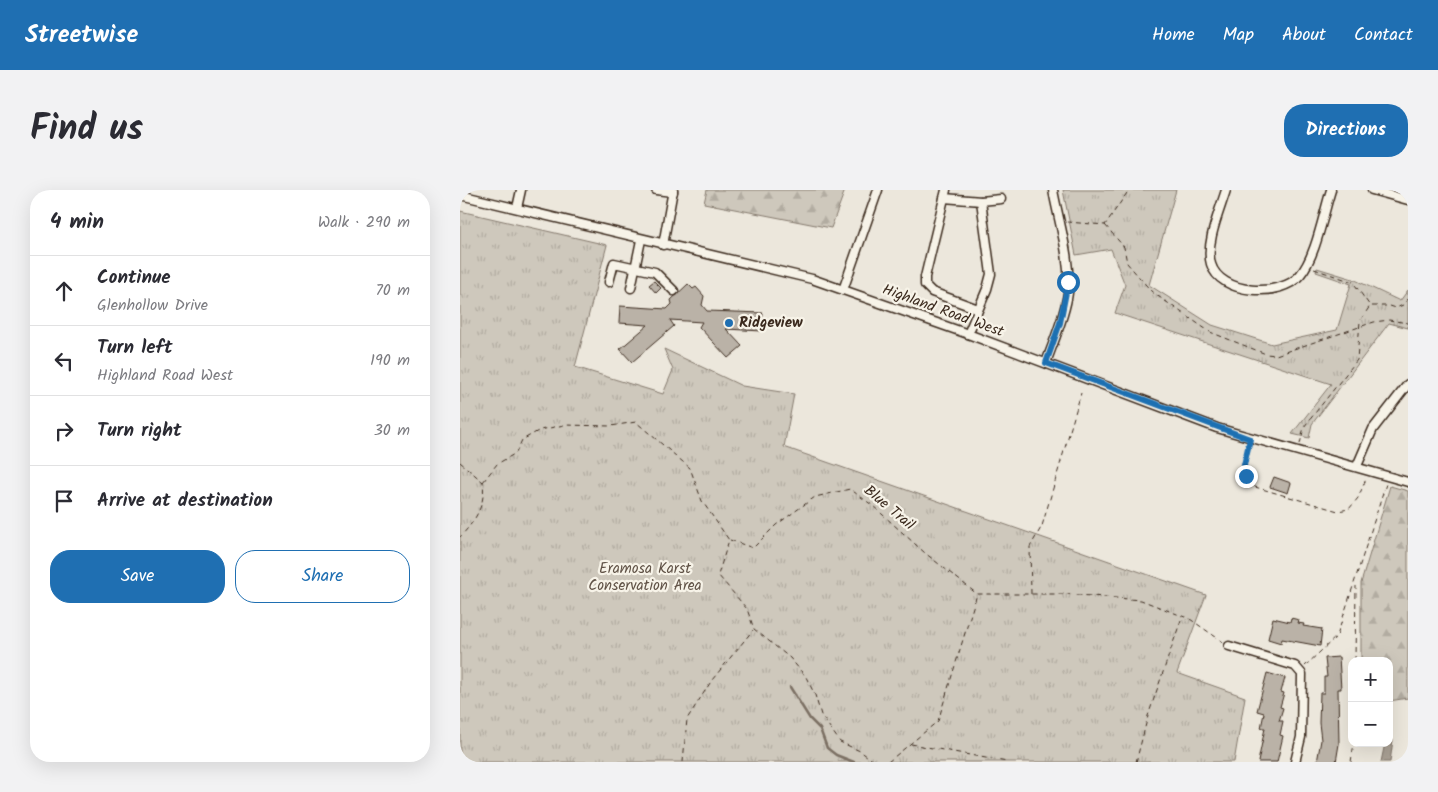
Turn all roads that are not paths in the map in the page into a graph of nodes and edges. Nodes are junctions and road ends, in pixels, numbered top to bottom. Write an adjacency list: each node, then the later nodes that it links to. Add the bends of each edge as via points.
1 (521, 190): 15 (street)
2 (656, 190): 9 (street)
3 (878, 190): 21 (street)
4 (946, 190): 11 (street)
5 (1053, 190): 25 (street, via 1067,261 1067,295)
6 (1226, 190): 7 (street, via 1209,249 1211,265 1219,275 1238,287 1265,291 1298,278 1306,266)
7 (1331, 190)
8 (1372, 190): 13 (street)
9 (673, 191): 17 (street)
10 (460, 195): 15 (street, Highland Road West)
11 (944, 198): 14 (street); 23 (street, via 925,285 932,292)
12 (1001, 199): 14 (street)
13 (1408, 200)
14 (981, 201): 23 (street, via 990,274)
15 (517, 208): 16 (street, Highland Road West)
16 (641, 240): 17 (street, Highland Road West); 18 (street)
17 (662, 245): 21 (street, Highland Road West, via 812,279)
18 (635, 268): 19 (street, via 614,263); 20 (street); 22 (street, via 655,272)
19 (609, 282)
20 (630, 288)
21 (843, 290): 24 (street, Highland Road West)
22 (674, 292)
23 (978, 309): 24 (street)
24 (968, 334): 25 (street, Highland Road West)
25 (1046, 363): 27 (street, Highland Road West, via 1250,439)
26 (1408, 384): 27 (street, via 1372,429)
27 (1357, 466): 28 (street, Highland Road West)
28 (1408, 482)
29 (1229, 646): 30 (street, via 1294,666 1302,674 1301,736)
30 (1295, 762)

